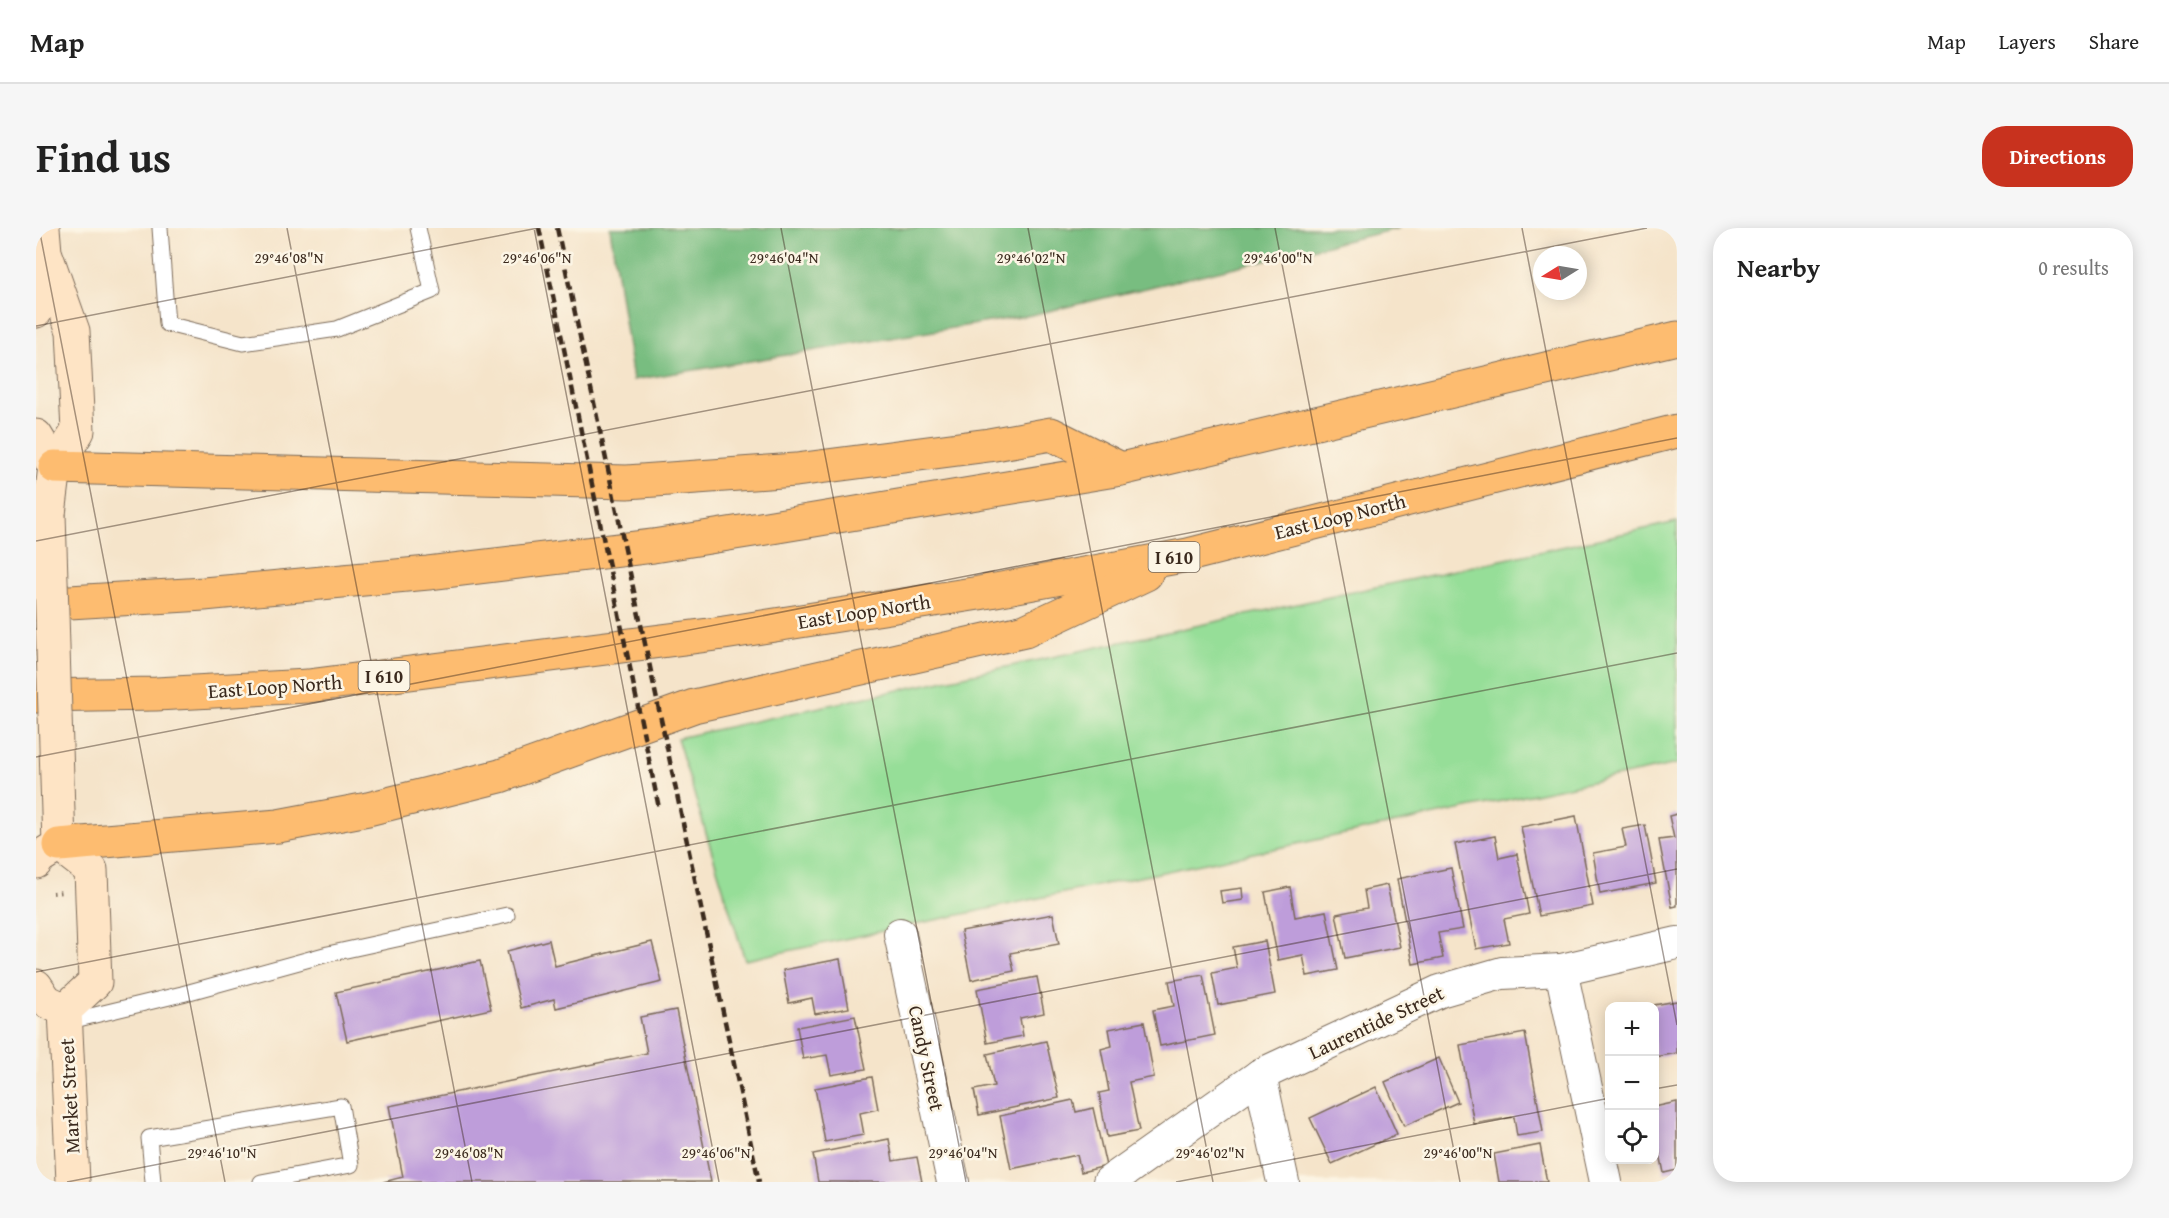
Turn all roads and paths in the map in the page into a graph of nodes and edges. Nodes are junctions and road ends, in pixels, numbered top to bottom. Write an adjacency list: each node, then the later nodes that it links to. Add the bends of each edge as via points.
1 (160, 228): 2 (lane, via 167,324 243,343 337,329 432,291)
2 (418, 228)
3 (42, 235): 4 (main road); 8 (main road, via 73,331 78,431)
4 (36, 312)
5 (1677, 338): 9 (highway)
6 (1677, 431): 10 (highway, East Loop North / I 610)
7 (36, 436): 8 (main road)
8 (45, 467): 9 (highway, via 627,482 796,470 1051,434); 13 (main road, bridge, via 49,514)
9 (1121, 469): 11 (highway, via 597,553 204,594)
10 (1188, 555): 12 (highway, East Loop North / I 610, via 724,633 308,686); 13 (highway, via 1025,631 694,706 500,776 368,809 278,826)
11 (36, 604)
12 (36, 696)
13 (47, 844): 19 (main road, Market Street, via 90,870 95,982)
14 (507, 915): 19 (lane, via 328,954 182,994)
15 (900, 934): 24 (street, Candy Street)
16 (1677, 943): 17 (street, Laurentide Street)
17 (1561, 970): 20 (street, Laurentide Street, via 1502,973 1440,991); 27 (street)
18 (36, 986): 19 (main road, Market Street, via 46,1001)
19 (65, 1016): 21 (main road, Market Street)
20 (1260, 1076): 25 (street, Laurentide Street); 26 (street)
21 (73, 1182)
22 (153, 1182): 23 (lane, via 149,1138 341,1106 351,1165)
23 (261, 1182)
24 (953, 1182)
25 (1109, 1182)
26 (1283, 1182)
27 (1606, 1182)

